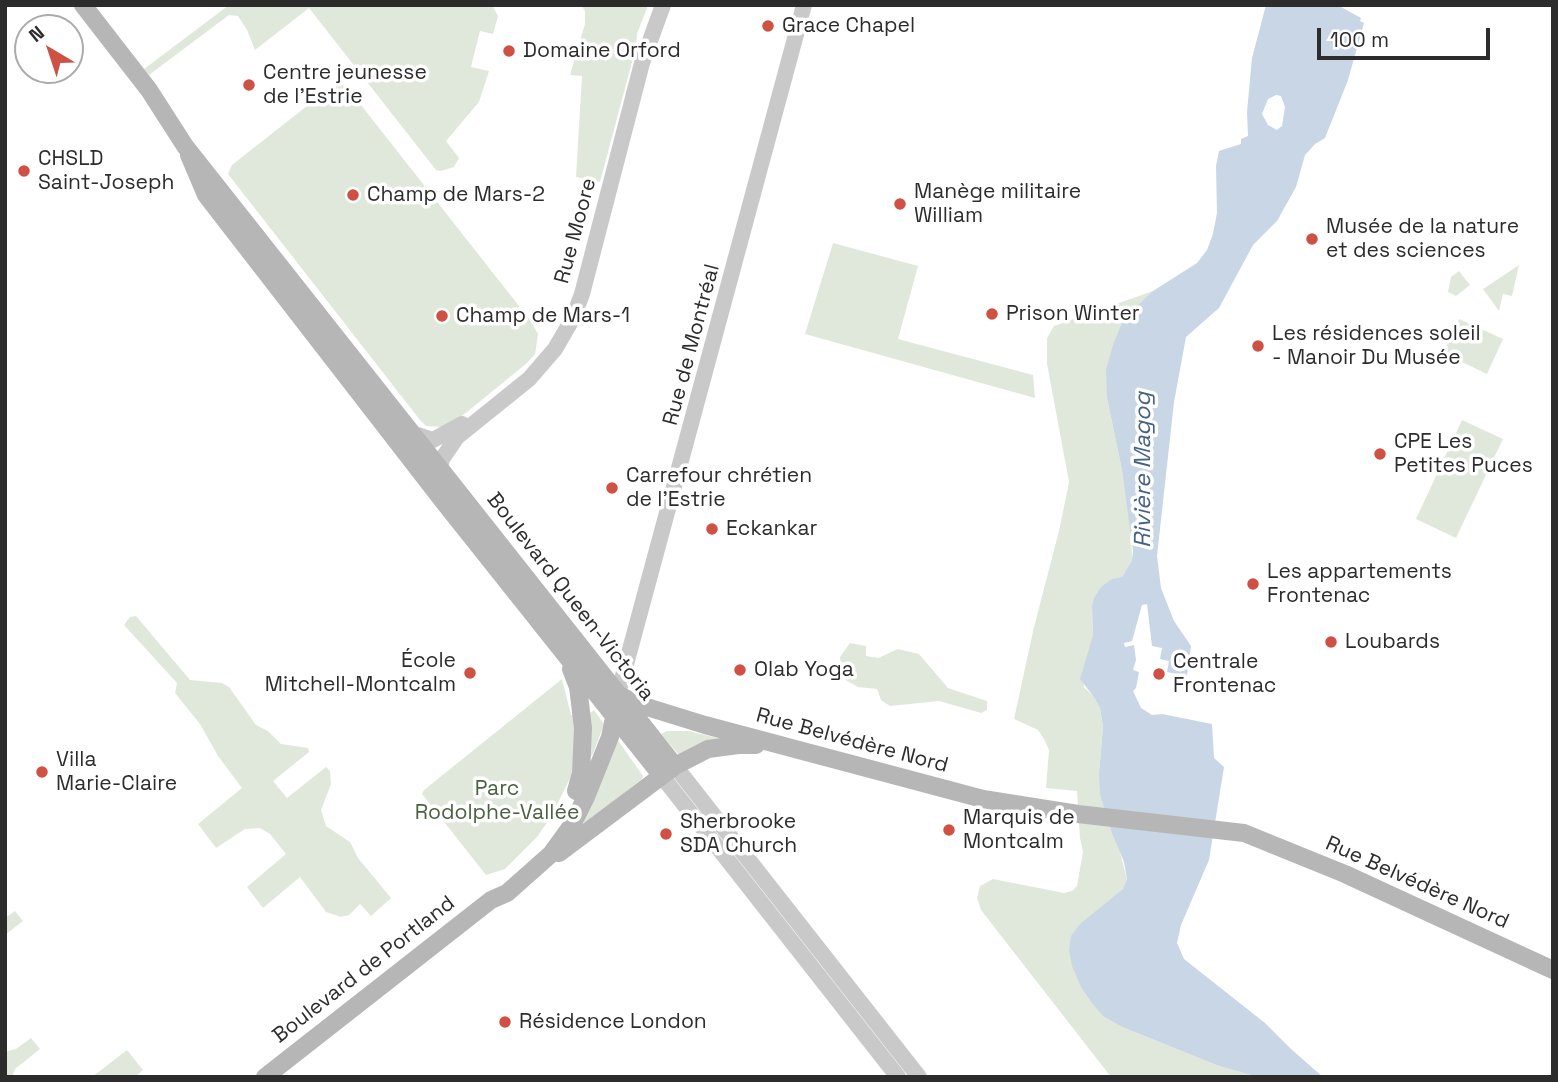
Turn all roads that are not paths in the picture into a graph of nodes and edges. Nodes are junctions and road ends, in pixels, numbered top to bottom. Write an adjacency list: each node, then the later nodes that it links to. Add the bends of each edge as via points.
1 (83, 5): 4 (main road, Boulevard Queen-Victoria, via 149,90)
2 (663, 5): 5 (street, Rue Moore, via 642,63 573,318 535,373)
3 (804, 5): 10 (street, Rue de Montréal)
4 (185, 146): 6 (main road, Boulevard Queen-Victoria); 8 (main road, Boulevard Queen-Victoria, via 206,195)
5 (484, 416): 6 (street, via 471,418 437,440); 7 (street, Rue Moore, via 446,450)
6 (412, 433): 7 (main road, Boulevard Queen-Victoria)
7 (439, 467): 8 (street); 10 (main road, Boulevard Queen-Victoria)
8 (443, 501): 9 (main road, Boulevard Queen-Victoria)
9 (557, 644): 11 (main road, Boulevard Queen-Victoria); 17 (main road, via 574,676 582,709 583,752)
10 (618, 694): 11 (main road, Boulevard de Portland); 12 (main road, Rue Belvédère Nord); 13 (main road, Boulevard Queen-Victoria)
11 (614, 716): 14 (main road, Boulevard de Portland)
12 (705, 725): 13 (main road); 15 (main road, Rue Belvédère Nord)
13 (644, 727): 14 (main road); 16 (main road, Boulevard Queen-Victoria)
14 (618, 734): 16 (main road, Boulevard Queen-Victoria); 17 (main road); 18 (main road, Boulevard de Portland, via 572,825)
15 (781, 746): 16 (main road, via 722,747 701,752); 20 (main road, Rue Belvédère Nord, via 983,799 1244,832)
16 (668, 770): 18 (main road); 22 (street, Boulevard Queen-Victoria); 23 (street, Boulevard Queen-Victoria)
17 (576, 791): 19 (main road, Boulevard de Portland, via 548,841 499,886)
18 (526, 878): 19 (main road, Boulevard de Portland)
19 (491, 900): 21 (main road, Boulevard de Portland)
20 (1553, 970)
21 (265, 1077)
22 (898, 1077)
23 (919, 1077)

